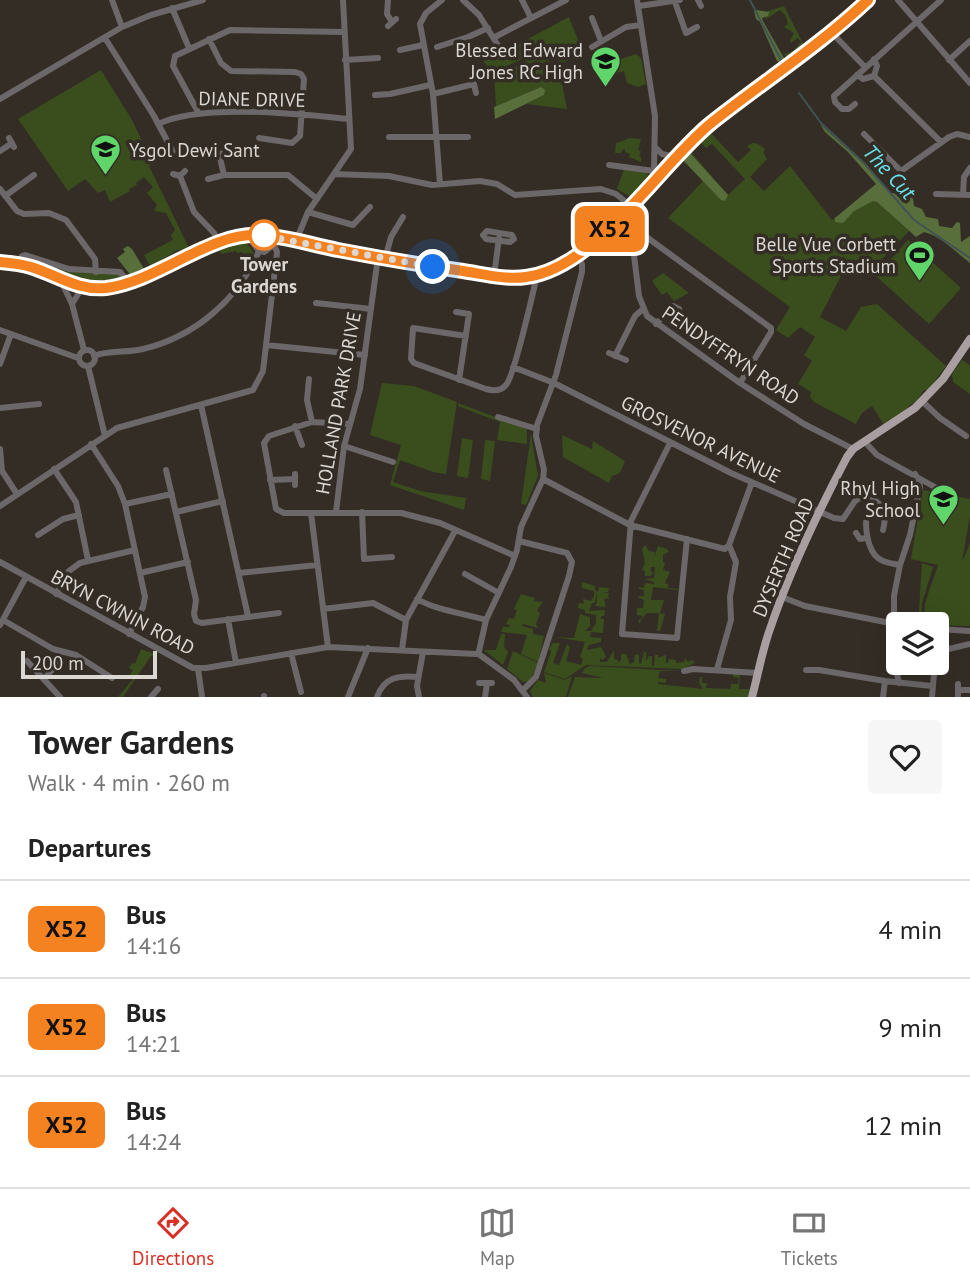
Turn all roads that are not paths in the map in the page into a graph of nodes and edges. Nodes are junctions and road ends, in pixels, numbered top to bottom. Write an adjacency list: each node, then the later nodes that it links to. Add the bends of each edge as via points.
1 (112, 0): 20 (street)
2 (203, 0): 14 (street)
3 (343, 0): 23 (street)
4 (388, 0): 18 (street)
5 (442, 0): 30 (street, via 423,18)
6 (463, 0): 22 (street)
7 (522, 0): 15 (street)
8 (566, 0): 15 (street)
9 (868, 0): 24 (main road)
10 (898, 0): 17 (street)
11 (941, 0): 17 (street)
12 (677, 1): 13 (street); 21 (street, via 686,33)
13 (638, 3): 19 (street)
14 (172, 8): 20 (street); 34 (street)
15 (531, 18): 25 (street)
16 (592, 18): 28 (street)
17 (917, 21): 37 (street); 39 (street)
18 (392, 22)
19 (642, 25): 28 (street, via 626,27); 63 (street)
20 (121, 27): 26 (street)
21 (697, 27)
22 (488, 28): 25 (street); 31 (street)
23 (344, 32): 27 (street, via 230,30); 38 (street)
24 (832, 33): 40 (street); 68 (main road, via 780,69)
25 (495, 37): 32 (street)
26 (105, 38): 48 (street); 55 (street)
27 (209, 39): 34 (street); 52 (street, via 221,63 231,71 301,74)
28 (601, 41): 33 (street)
29 (970, 41): 39 (street)
30 (423, 46): 35 (street); 44 (street)
31 (437, 47)
32 (499, 47)
33 (592, 47)
34 (189, 48): 51 (street, via 175,57 173,66)
35 (400, 50)
36 (377, 58): 38 (street)
37 (874, 59): 40 (street); 42 (street)
38 (345, 60): 54 (street)
39 (949, 60): 43 (street)
40 (865, 67): 41 (street)
41 (857, 75): 42 (street); 50 (street, via 834,96)
42 (874, 76): 61 (street)
43 (969, 81)
44 (430, 85): 46 (street); 47 (street)
45 (476, 93): 46 (street, via 474,84)
46 (433, 94): 59 (street)
47 (375, 95)
48 (0, 99)
49 (855, 104): 50 (street)
50 (842, 109): 53 (street)
51 (198, 112): 52 (street, DIANE DRIVE); 55 (street, DIANE DRIVE)
52 (303, 114): 54 (street, DIANE DRIVE); 64 (street, via 297,141 262,138)
53 (850, 118)
54 (348, 119): 72 (street, via 351,149)
55 (158, 124): 66 (street)
56 (864, 134): 61 (street, via 901,171)
57 (389, 137): 59 (street)
58 (468, 137): 59 (street)
59 (438, 138): 77 (street)
60 (970, 138): 61 (street, via 957,134)
61 (940, 142)
62 (12, 143): 65 (street)
63 (655, 147): 68 (street); 73 (street)
64 (263, 149)
65 (0, 151)
66 (173, 152)
67 (221, 152): 75 (street)
68 (675, 157): 73 (main road)
69 (609, 165): 73 (street)
70 (970, 168): 80 (street, via 964,177)
71 (179, 174): 93 (street, via 194,212)
72 (334, 174): 77 (street); 82 (street)
73 (656, 174): 83 (main road)
74 (34, 175): 81 (street)
75 (224, 175): 76 (street); 82 (street, via 288,175)
76 (208, 178)
77 (440, 184): 83 (street, via 491,182 515,195 601,189)
78 (0, 189): 81 (street)
79 (936, 194): 80 (street)
80 (967, 195)
81 (5, 196): 99 (street, via 24,214 49,213 66,220 96,259)
82 (317, 199): 85 (street)
83 (631, 206): 87 (main road)
84 (370, 207): 85 (street, via 353,225)
85 (308, 212): 92 (street)
86 (403, 217): 96 (street, HOLLAND PARK DRIVE)
87 (623, 217): 88 (street, PENDYFFRYN ROAD); 95 (main road)
88 (631, 231): 108 (street, PENDYFFRYN ROAD); 127 (street, via 641,233 771,330)
89 (247, 235): 91 (main road); 93 (main road); 94 (street)
90 (499, 237): 100 (street)
91 (277, 241): 92 (main road); 94 (street); 116 (street)
92 (296, 241): 96 (main road)
93 (219, 243): 103 (main road)
94 (259, 251): 119 (street, via 236,290 199,325 151,347)
95 (577, 254): 101 (main road); 126 (street, via 582,272)
96 (382, 258): 100 (main road); 107 (street, HOLLAND PARK DRIVE)
97 (0, 262): 98 (main road)
98 (17, 264): 99 (street, via 25,255); 102 (main road)
99 (96, 272): 103 (street, via 121,272)
100 (494, 276): 101 (main road)
101 (534, 276): 124 (street, via 536,284)
102 (61, 279): 104 (main road); 106 (street)
103 (129, 283): 104 (main road)
104 (82, 288): 106 (street)
105 (316, 303): 107 (street)
106 (72, 304): 117 (street)
107 (371, 309): 118 (street, HOLLAND PARK DRIVE)
108 (643, 309): 111 (street, PENDYFFRYN ROAD); 121 (street, via 612,354)
109 (679, 309): 111 (street, via 673,306)
110 (456, 312): 114 (street, via 469,314)
111 (656, 324): 127 (street, PENDYFFRYN ROAD)
112 (0, 330): 113 (street)
113 (11, 334): 120 (street); 122 (street)
114 (466, 336): 125 (street); 125 (street, via 413,328 412,362)
115 (970, 339): 129 (main road, DYSERTH ROAD)
116 (266, 345): 118 (street); 131 (street, via 261,378 253,390)
117 (84, 350): 119 (street); 120 (street)
118 (365, 355): 135 (street, HOLLAND PARK DRIVE)
119 (94, 356): 123 (street)
120 (78, 358): 123 (street)
121 (626, 360)
122 (0, 364)
123 (88, 366): 138 (street)
124 (513, 367): 125 (street, via 506,385 496,390); 126 (street, GROSVENOR AVENUE)
125 (459, 380)
126 (554, 383): 137 (street); 141 (street, GROSVENOR AVENUE)
127 (740, 383): 146 (street, PENDYFFRYN ROAD)
128 (310, 384): 134 (street, via 307,400)
129 (922, 401): 139 (street); 140 (main road, DYSERTH ROAD)
130 (39, 404): 132 (street)
131 (201, 405): 138 (street); 158 (street)
132 (0, 408)
133 (498, 417): 137 (street)
134 (312, 422): 135 (street); 136 (street)
135 (349, 424): 144 (street, HOLLAND PARK DRIVE)
136 (295, 426): 143 (street); 153 (street, via 266,438)
137 (537, 429): 152 (street)
138 (105, 436): 142 (street)
139 (966, 436)
140 (865, 442): 146 (main road, DYSERTH ROAD); 150 (street, via 875,454)
141 (670, 443): 154 (street, GROSVENOR AVENUE); 168 (street)
142 (91, 444): 148 (street); 159 (street)
143 (302, 445)
144 (344, 446): 147 (street); 162 (street, HOLLAND PARK DRIVE)
145 (0, 449): 156 (street, via 2,471)
146 (853, 449): 164 (main road, DYSERTH ROAD)
147 (387, 462)
148 (54, 469): 156 (street); 166 (street, via 76,502)
149 (166, 470): 157 (street)
150 (915, 474): 155 (street); 184 (street, via 920,484 917,507)
151 (295, 479): 153 (street)
152 (543, 479): 168 (street); 175 (street)
153 (270, 480): 165 (street, via 277,513)
154 (752, 482): 164 (street, GROSVENOR AVENUE); 176 (street)
155 (942, 491)
156 (17, 494): 160 (street)
157 (172, 494): 159 (street); 161 (street)
158 (223, 501): 161 (street); 186 (street)
159 (125, 504): 177 (street)
160 (0, 506)
161 (176, 512): 182 (street)
162 (336, 512): 163 (street); 165 (street)
163 (362, 512): 170 (street, via 401,513); 179 (street, via 364,559)
164 (819, 512): 169 (street, GROSVENOR AVENUE, via 843,519 855,501 865,498 884,508); 193 (main road, DYSERTH ROAD)
165 (311, 513): 183 (street)
166 (79, 515): 172 (street, via 63,519); 180 (street)
167 (866, 522): 173 (street)
168 (630, 525): 174 (street); 174 (street, via 621,633 679,641)
169 (883, 530)
170 (455, 531): 178 (street); 194 (street)
171 (856, 533): 173 (street, via 860,539)
172 (44, 534)
173 (866, 538): 184 (street, via 878,559)
174 (687, 539): 176 (street, via 725,549)
175 (519, 541): 178 (street); 233 (street, via 567,553 572,562 536,677)
176 (729, 545): 220 (street, via 736,562 731,620)
177 (135, 550): 180 (street); 185 (street)
178 (515, 556): 191 (street)
179 (392, 557)
180 (88, 560): 192 (street, via 69,570)
181 (0, 562): 188 (street, BRYN CWNIN ROAD)
182 (188, 562): 185 (street); 199 (street, via 196,621)
183 (317, 565): 186 (street); 195 (street)
184 (900, 565): 196 (street)
185 (141, 573): 206 (street, via 145,597)
186 (239, 573): 198 (street)
187 (465, 574): 189 (street)
188 (26, 578): 192 (street, BRYN CWNIN ROAD); 202 (street)
189 (481, 583): 190 (street); 191 (street)
190 (477, 592)
191 (499, 593): 201 (street)
192 (56, 594): 206 (street, BRYN CWNIN ROAD)
193 (782, 597): 203 (street); 222 (main road, DYSERTH ROAD)
194 (417, 599): 200 (street); 201 (street, via 431,607)
195 (323, 609): 200 (street, via 373,603); 208 (street)
196 (895, 612)
197 (279, 613): 198 (street)
198 (248, 616): 199 (street)
199 (228, 619): 217 (street)
200 (406, 620): 211 (street)
201 (486, 620): 215 (street)
202 (1, 622): 212 (street)
203 (886, 623)
204 (949, 630): 205 (street)
205 (970, 631)
206 (129, 634): 219 (street, BRYN CWNIN ROAD)
207 (970, 644): 210 (street)
208 (328, 647): 209 (street, BRYN CWNIN ROAD); 214 (street, BRYN CWNIN ROAD)
209 (368, 648): 211 (street, BRYN CWNIN ROAD); 240 (street)
210 (949, 648)
211 (402, 650): 213 (street, BRYN CWNIN ROAD)
212 (60, 652): 226 (street, via 76,655); 227 (street, via 57,664)
213 (423, 652): 215 (street, BRYN CWNIN ROAD); 225 (street)
214 (291, 653): 217 (street, BRYN CWNIN ROAD); 236 (street)
215 (478, 653): 233 (street)
216 (27, 661): 227 (street)
217 (236, 663): 219 (street, BRYN CWNIN ROAD)
218 (809, 668): 228 (street)
219 (198, 669): 239 (street)
220 (717, 669): 221 (street); 222 (street)
221 (684, 671)
222 (758, 673): 245 (main road, DYSERTH ROAD)
223 (897, 675): 230 (street)
224 (934, 675): 231 (street)
225 (418, 677): 241 (street, via 388,680); 242 (street)
226 (112, 678)
227 (44, 679): 237 (street)
228 (885, 681): 230 (street); 246 (street)
229 (479, 683): 243 (street, via 489,684)
230 (899, 683): 231 (street)
231 (933, 685): 247 (street)
232 (158, 689): 238 (street)
233 (523, 690): 244 (street)
234 (958, 690): 235 (street)
235 (970, 690)
236 (301, 692)
237 (60, 697)
238 (151, 697)
239 (202, 697)
240 (348, 697)
241 (377, 697)
242 (419, 697)
243 (485, 697)
244 (527, 697)
245 (752, 697)
246 (883, 697)
247 (932, 697)

